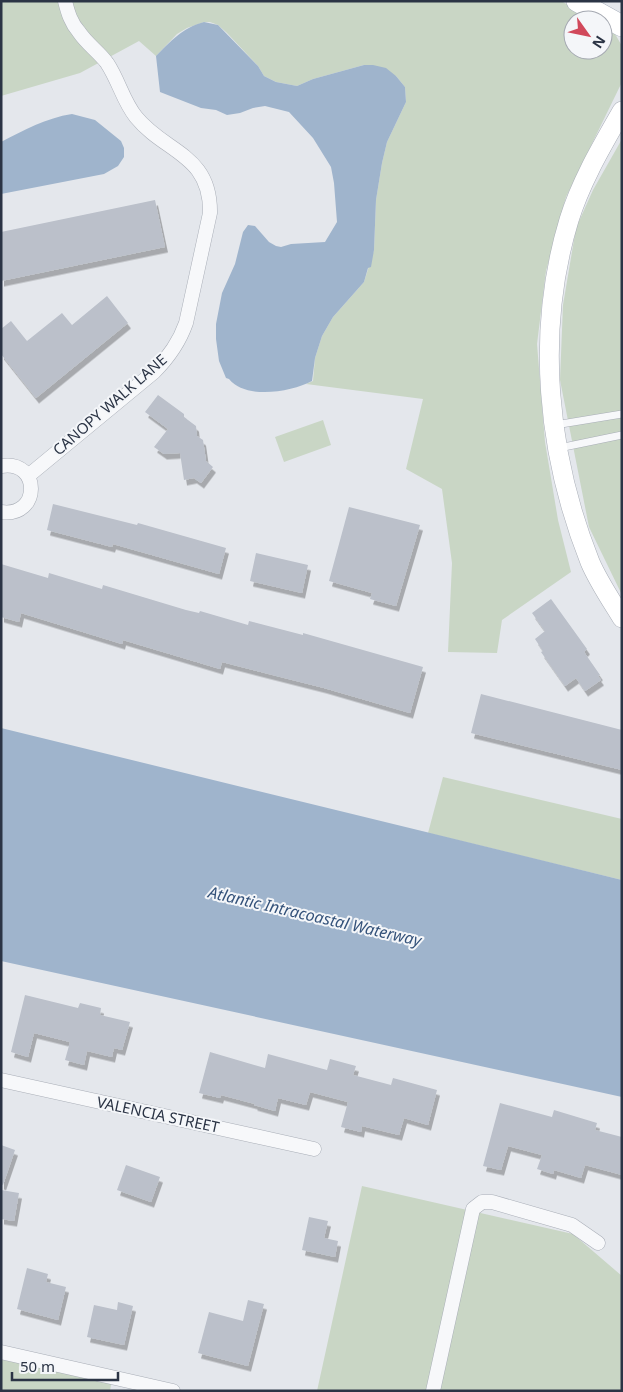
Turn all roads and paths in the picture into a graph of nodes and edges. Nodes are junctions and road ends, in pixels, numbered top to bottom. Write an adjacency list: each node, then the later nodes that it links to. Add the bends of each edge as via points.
1 (65, 1): 10 (street, CANOPY WALK LANE, via 74,26 107,64 137,118 198,170 203,178 210,212 186,323 168,358)
2 (577, 1): 3 (main road)
3 (622, 26)
4 (622, 111): 6 (street, via 584,181 569,218 556,272 549,340)
5 (622, 414): 6 (lane)
6 (554, 425): 8 (street)
7 (622, 434): 8 (lane)
8 (558, 448): 12 (street, via 573,512 591,564)
9 (1, 466): 10 (street, via 21,469)
10 (28, 476): 11 (street, via 31,494 28,503 12,513)
11 (1, 512)
12 (622, 618)
13 (1, 1080): 14 (street, VALENCIA STREET)
14 (314, 1149)
15 (598, 1243): 18 (street, via 572,1225 492,1202 482,1202 473,1209)
16 (1, 1352): 17 (street)
17 (173, 1391)
18 (433, 1391)

